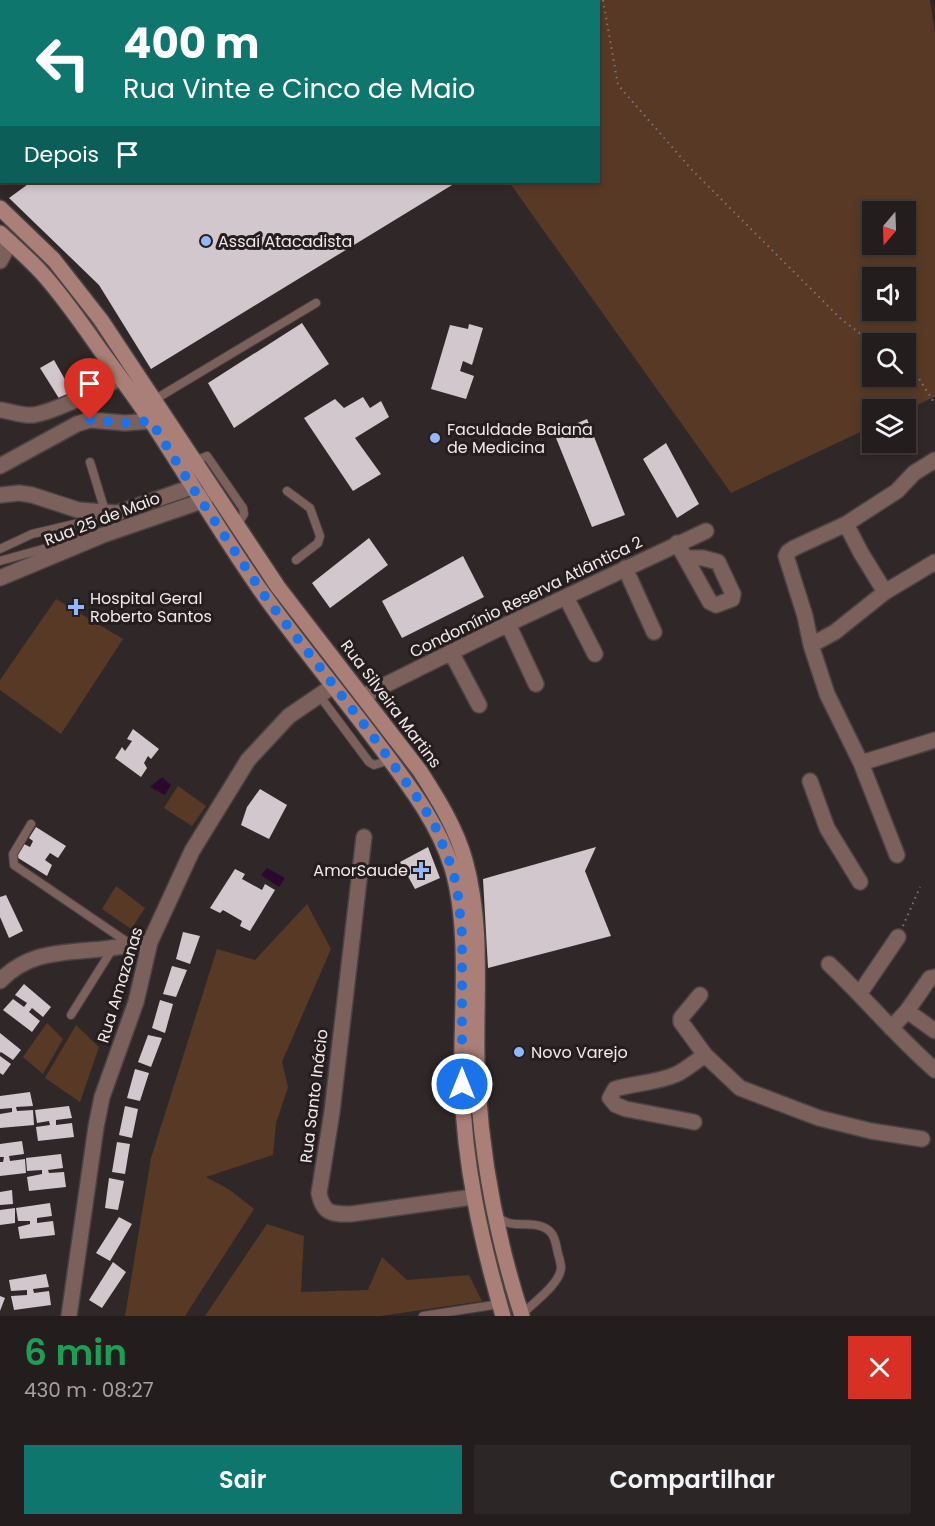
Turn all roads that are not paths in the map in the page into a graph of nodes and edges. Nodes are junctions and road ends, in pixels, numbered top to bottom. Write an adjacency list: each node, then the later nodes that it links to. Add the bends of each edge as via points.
1 (0, 208): 6 (main road, Rua Silveira Martins, via 54,260 101,320)
2 (5, 238): 3 (street); 5 (main road, Rua Silveira Martins, via 48,281)
3 (0, 261)
4 (316, 303): 6 (lane)
5 (120, 378): 7 (street, via 41,413); 8 (main road, Rua Silveira Martins)
6 (154, 400): 10 (main road, Rua Silveira Martins)
7 (0, 411)
8 (151, 421): 12 (street, via 90,420); 13 (main road, Rua Silveira Martins)
9 (935, 460): 19 (street)
10 (195, 461): 14 (main road, Rua Silveira Martins); 20 (lane, via 207,456 243,508)
11 (90, 462): 18 (lane)
12 (0, 466)
13 (192, 487): 17 (main road, Rua Silveira Martins); 18 (street, Rua 25 de Maio)
14 (214, 489): 17 (street, Rua 25 de Maio); 20 (main road, Rua Silveira Martins)
15 (287, 491): 28 (lane, via 310,508 320,536 318,543)
16 (0, 495): 18 (street, Rua 25 de Maio, via 33,495 78,510)
17 (202, 501): 21 (street, Rua 25 de Maio); 40 (main road, Rua Silveira Martins, via 266,598)
18 (115, 512): 21 (lane); 25 (lane, via 32,534)
19 (846, 524): 32 (street); 36 (street, via 794,548 786,556)
20 (237, 525): 42 (main road, Rua Silveira Martins, via 278,587)
21 (130, 526): 23 (street, Rua 25 de Maio)
22 (706, 531): 24 (street, Condomínio Reserva Atlântica 2)
23 (103, 535): 27 (lane); 31 (street, Rua 25 de Maio)
24 (677, 543): 26 (street); 30 (street, Condomínio Reserva Atlântica 2)
25 (0, 549)
26 (687, 558)
27 (0, 561)
28 (296, 561)
29 (935, 562): 32 (street)
30 (625, 568): 33 (street, Condomínio Reserva Atlântica 2); 35 (street)
31 (0, 578)
32 (885, 592): 36 (street, via 856,617)
33 (566, 597): 34 (street, Condomínio Reserva Atlântica 2); 38 (street)
34 (508, 624): 37 (street, Condomínio Reserva Atlântica 2); 39 (street)
35 (654, 632)
36 (811, 645): 46 (street, via 827,694)
37 (451, 652): 42 (street, Condomínio Reserva Atlântica 2); 43 (street)
38 (596, 654)
39 (536, 684)
40 (333, 686): 41 (street, Rua Amazonas); 45 (main road, Rua Silveira Martins)
41 (318, 695): 45 (lane, via 369,762 374,765); 53 (street, Rua Amazonas, via 289,716 248,760 192,851)
42 (363, 696): 70 (main road, Rua Silveira Martins, via 438,798 465,861 477,927 481,1131)
43 (478, 705)
44 (935, 740): 46 (street)
45 (390, 760): 69 (main road, Rua Silveira Martins, via 435,826 453,870 458,896 462,934 462,1084)
46 (861, 764): 50 (street)
47 (810, 782): 51 (street, via 826,828)
48 (31, 824): 54 (lane, via 13,854 14,865)
49 (364, 837): 69 (street, Rua Santo Inácio, via 319,1193 321,1203 335,1214 351,1214)
50 (897, 855)
51 (860, 882)
52 (898, 937): 59 (street)
53 (150, 942): 54 (street); 73 (street, Rua Amazonas, via 136,1002 102,1097)
54 (131, 945): 55 (street)
55 (114, 947): 58 (street, via 37,957 22,962); 62 (lane)
56 (829, 964): 59 (street)
57 (935, 977): 61 (street, via 930,978)
58 (0, 981)
59 (860, 993): 63 (street)
60 (700, 995): 65 (street, via 681,1022)
61 (907, 1011): 63 (street); 64 (street)
62 (70, 1015)
63 (891, 1028): 66 (street)
64 (935, 1030)
65 (705, 1055): 67 (street, via 677,1074 615,1089 610,1098 626,1109); 68 (street, via 740,1088 777,1103 871,1131)
66 (935, 1070)
67 (694, 1122)
68 (922, 1139)
69 (473, 1197): 71 (main road, Rua Silveira Martins)
70 (495, 1215): 72 (main road, Rua Silveira Martins); 72 (lane, via 511,1225 541,1226 555,1237 560,1275)
71 (502, 1310): 74 (lane)
72 (522, 1315)
73 (69, 1316)
74 (423, 1316)

